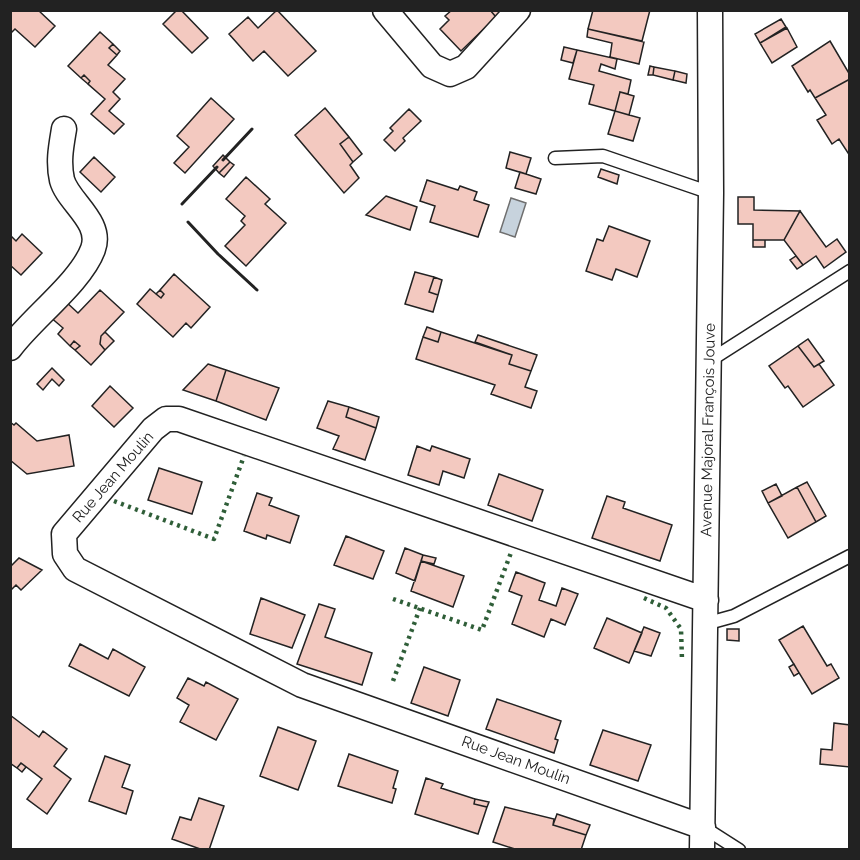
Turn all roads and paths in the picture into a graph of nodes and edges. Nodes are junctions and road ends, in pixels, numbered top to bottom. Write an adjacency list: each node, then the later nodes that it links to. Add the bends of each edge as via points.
1 (385, 10): 2 (street, via 432,66 450,74 466,67)
2 (518, 10)
3 (710, 10): 6 (street, Avenue Majoral François Jouve)
4 (64, 129): 8 (street, via 59,160 63,182 93,229 94,247 81,270)
5 (555, 158): 6 (lane, via 603,156)
6 (711, 194): 9 (street, Avenue Majoral François Jouve)
7 (849, 271): 9 (lane)
8 (10, 348)
9 (709, 362): 11 (street, Avenue Majoral François Jouve)
10 (849, 556): 11 (lane, via 734,616)
11 (705, 612): 12 (street, Avenue Majoral François Jouve); 12 (street, Rue Jean Moulin, via 178,419 166,419 153,429 64,534 65,554 75,569 302,685)
12 (702, 838): 13 (lane)
13 (739, 849)

